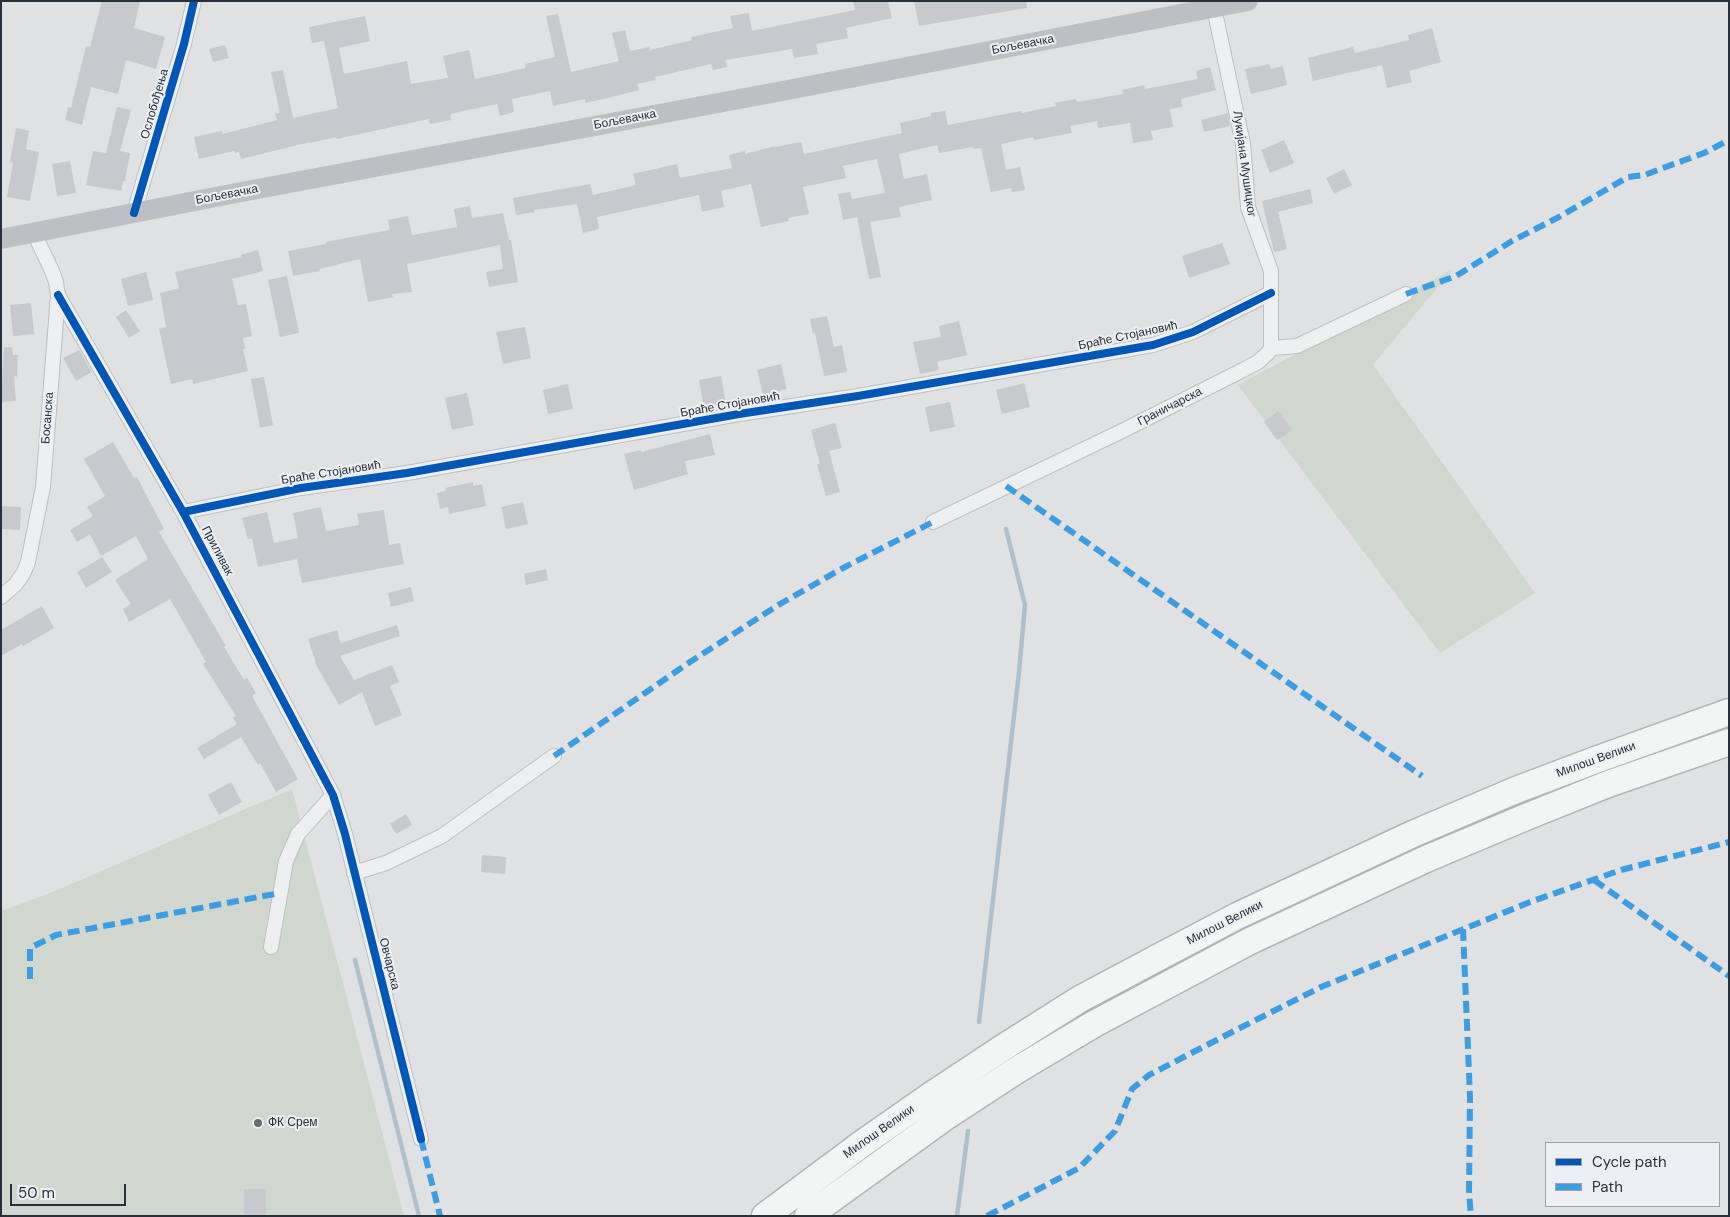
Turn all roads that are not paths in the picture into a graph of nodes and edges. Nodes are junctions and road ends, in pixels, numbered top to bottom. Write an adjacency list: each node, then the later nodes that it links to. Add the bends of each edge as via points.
1 (194, 1): 5 (street, Ослобођења)
2 (1248, 1): 4 (main road, Бољевачка)
3 (1186, 7): 4 (main road, Бољевачка); 5 (main road, Бољевачка)
4 (1214, 8): 8 (street, Лукијана Мушицког, via 1243,144 1248,207 1271,271)
5 (134, 213): 6 (main road, Бољевачка)
6 (34, 232): 7 (main road, Бољевачка); 10 (street, Босанска, via 52,271)
7 (1, 239)
8 (1271, 293): 11 (street, Лукијана Мушицког); 12 (street, Браће Стојановић, via 1193,332 1153,345 407,473 302,488)
9 (1406, 294): 11 (street, via 1296,346)
10 (58, 295): 12 (street, Приливак); 14 (street, Босанска, via 43,487 24,572)
11 (1271, 348): 13 (street, Граничарска, via 1258,362 1243,370)
12 (183, 512): 18 (street, Приливак)
13 (932, 522)
14 (1, 597)
15 (1729, 712): 22 (highway, Милош Велики, via 1516,790 1237,916 1080,999 996,1052)
16 (1729, 742): 23 (highway, Милош Велики, via 1516,820 1250,941 1094,1024 1017,1070 948,1115)
17 (554, 756): 19 (street, via 442,836 386,863)
18 (333, 795): 19 (street, Овчарска); 20 (street, via 298,834 286,861)
19 (354, 873): 21 (street, Овчарска)
20 (271, 947)
21 (421, 1140)
22 (764, 1216)
23 (808, 1216)

